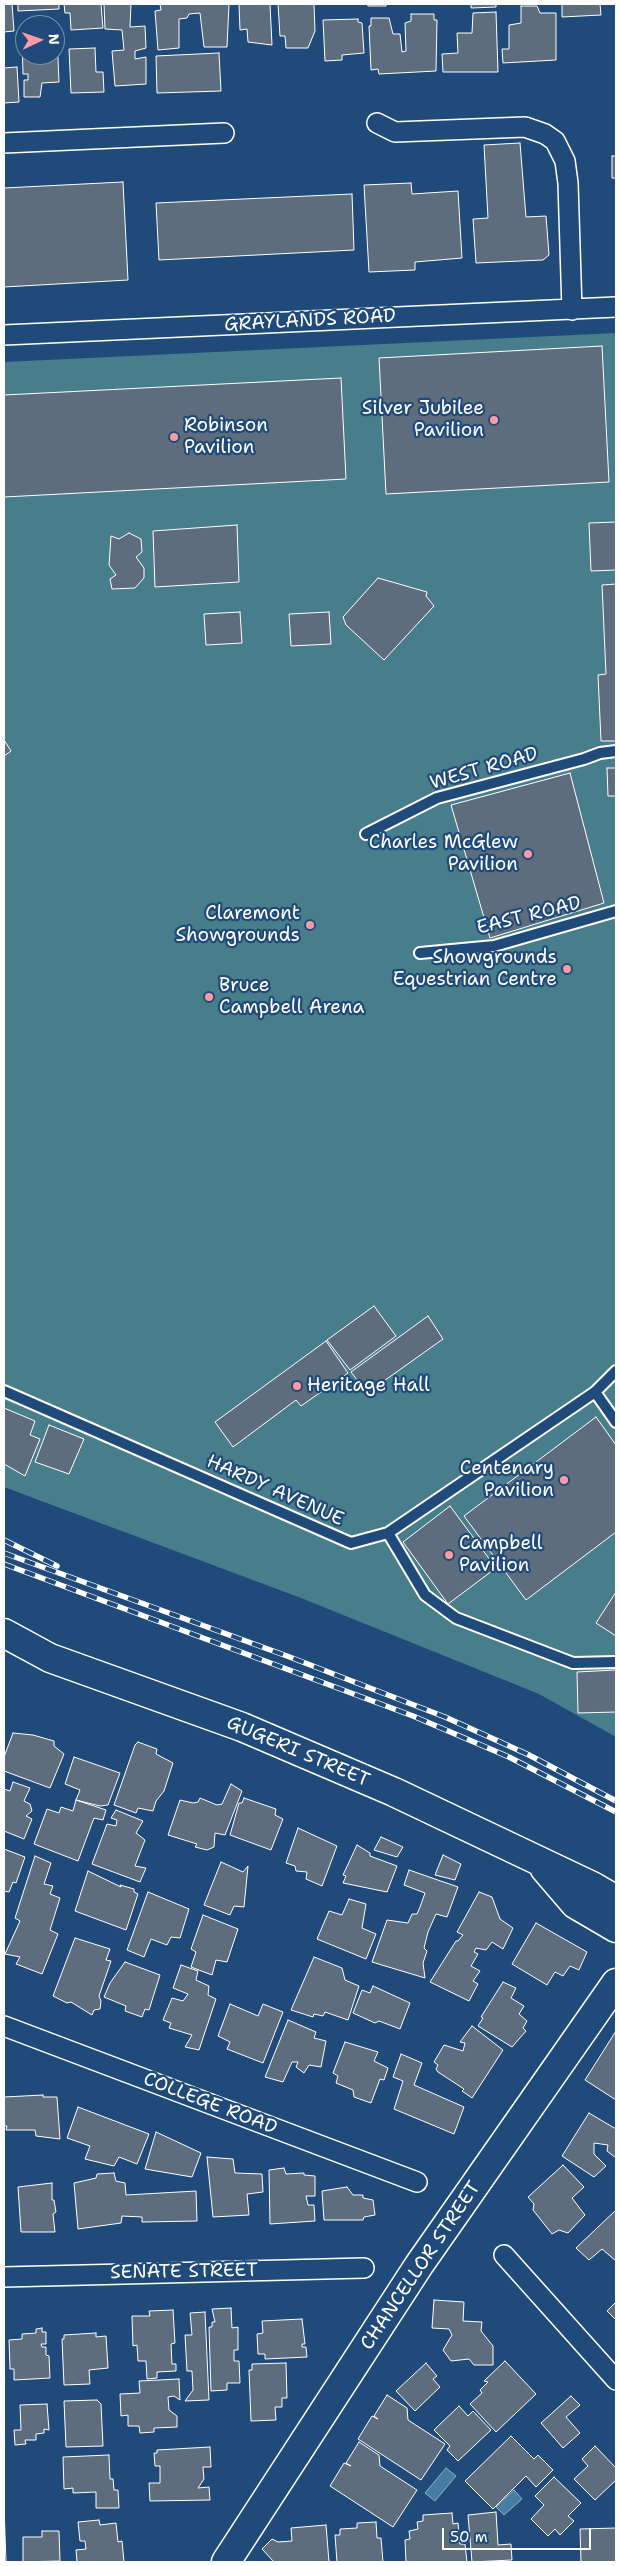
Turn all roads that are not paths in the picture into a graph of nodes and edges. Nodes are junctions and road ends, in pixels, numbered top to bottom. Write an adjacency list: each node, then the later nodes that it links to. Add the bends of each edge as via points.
1 (377, 124): 5 (street, via 395,132 524,127 555,141 565,160 568,183)
2 (224, 133): 3 (street)
3 (4, 143)
4 (616, 307): 5 (street, GRAYLANDS ROAD)
5 (572, 310): 6 (street, GRAYLANDS ROAD)
6 (4, 334)
7 (616, 751): 8 (lane, WEST ROAD, via 437,798)
8 (366, 834)
9 (616, 911): 10 (lane, EAST ROAD, via 494,946)
10 (420, 953)
11 (616, 1371): 13 (lane, HARDY AVENUE)
12 (4, 1391): 15 (lane, HARDY AVENUE, via 351,1543)
13 (595, 1392): 14 (lane); 15 (lane, HARDY AVENUE)
14 (616, 1422)
15 (388, 1533): 19 (lane, via 424,1595 456,1618 573,1664)
16 (4, 1633): 18 (main road, GUGERI STREET)
17 (4, 1649): 18 (main road, GUGERI STREET)
18 (50, 1658): 20 (main road, GUGERI STREET, via 242,1727 394,1792)
19 (616, 1662)
20 (539, 1862): 21 (main road, GUGERI STREET); 22 (main road, GUGERI STREET, via 575,1904)
21 (616, 1900)
22 (616, 1928)
23 (616, 1984): 30 (main road, CHANCELLOR STREET, via 419,2265)
24 (4, 2026): 25 (street, COLLEGE ROAD)
25 (417, 2182)
26 (504, 2255): 29 (street)
27 (364, 2268): 28 (street, SENATE STREET)
28 (4, 2277)
29 (616, 2380)
30 (230, 2560)

